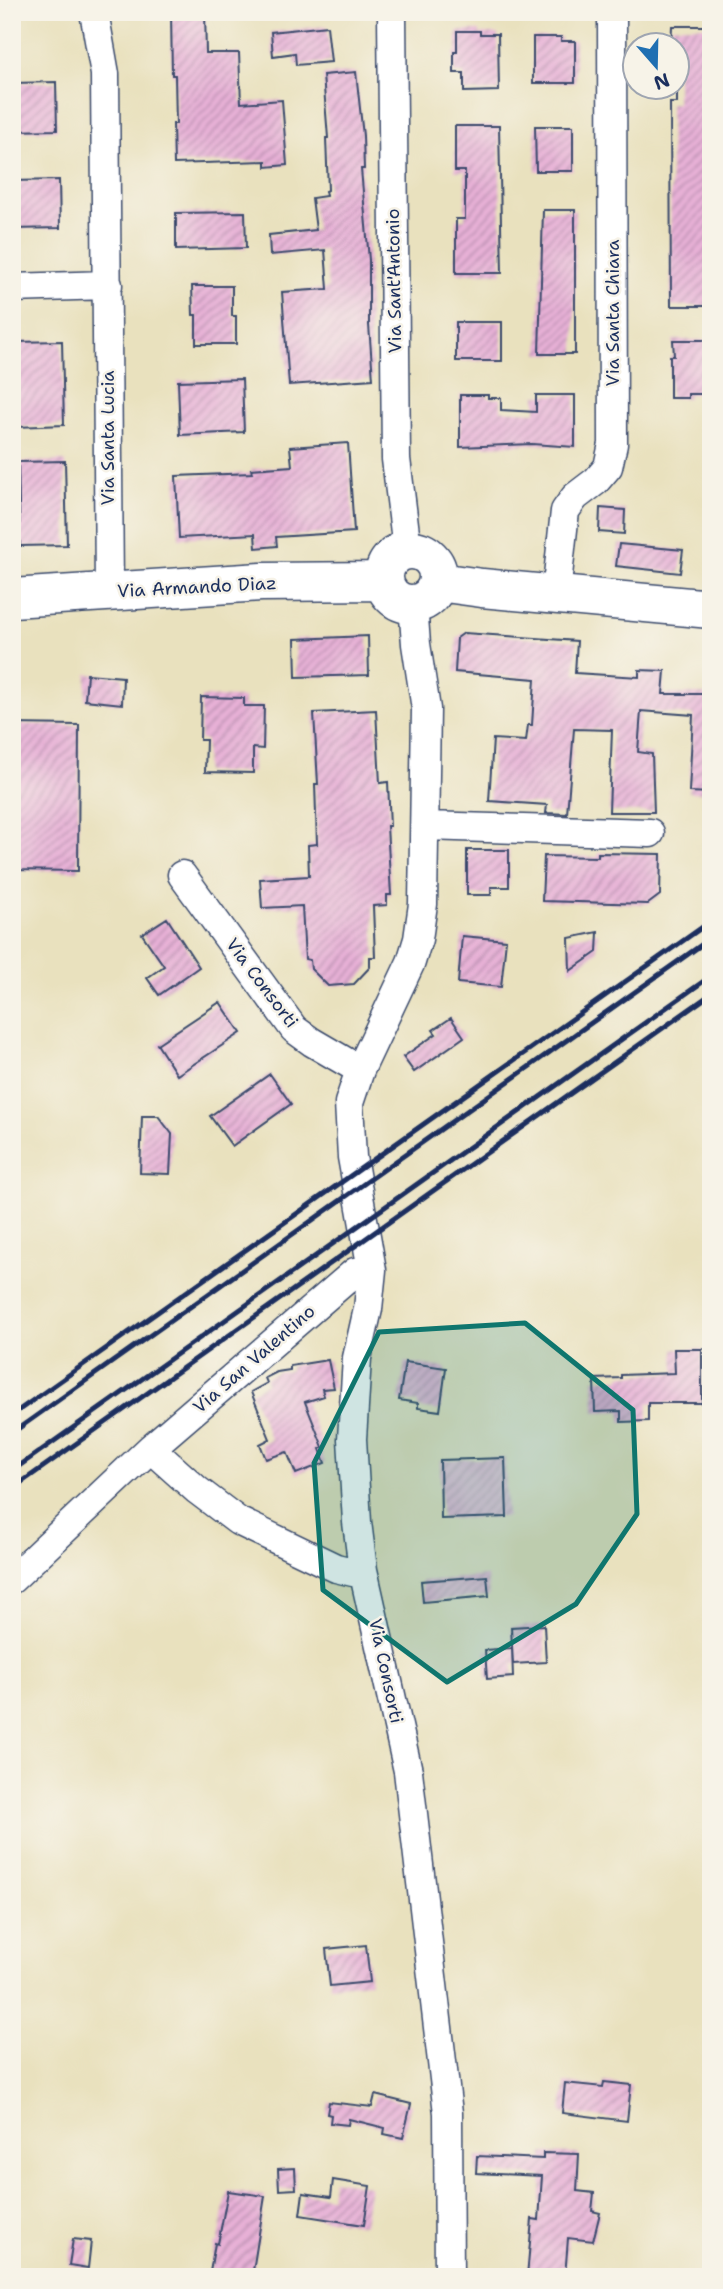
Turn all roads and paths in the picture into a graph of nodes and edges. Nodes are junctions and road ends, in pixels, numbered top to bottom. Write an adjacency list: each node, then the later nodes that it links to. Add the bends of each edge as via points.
1 (391, 12): 6 (street, Via Sant'Antonio, via 396,458)
2 (612, 12): 10 (street, Via Santa Chiara, via 613,444 607,467 565,511)
3 (94, 17): 4 (street, Via Santa Lucia, via 105,74)
4 (108, 285): 5 (street); 8 (street, Via Santa Lucia)
5 (12, 288)
6 (407, 549): 7 (street, via 386,565); 9 (street, via 431,558 438,569)
7 (383, 581): 8 (street, Via Armando Diaz, via 261,582); 9 (street, via 402,603)
8 (109, 592): 11 (street, Via Armando Diaz)
9 (426, 593): 10 (street); 13 (street, Via Consorti, via 416,644 426,709)
10 (555, 594): 12 (street)
11 (12, 598)
12 (711, 609)
13 (426, 826): 14 (street); 16 (street, Via Consorti, via 418,939)
14 (649, 833)
15 (182, 875): 16 (street, Via Consorti, via 294,1029)
16 (360, 1070): 19 (street, Via Consorti, via 349,1103 352,1157 372,1270 352,1418)
17 (355, 1272): 18 (street, Via San Valentino)
18 (152, 1447): 19 (street, via 238,1521 336,1568); 20 (street, Via San Valentino)
19 (363, 1570): 21 (street, Via Consorti, via 408,1771 448,2113)
20 (12, 1579)
21 (449, 2277)

